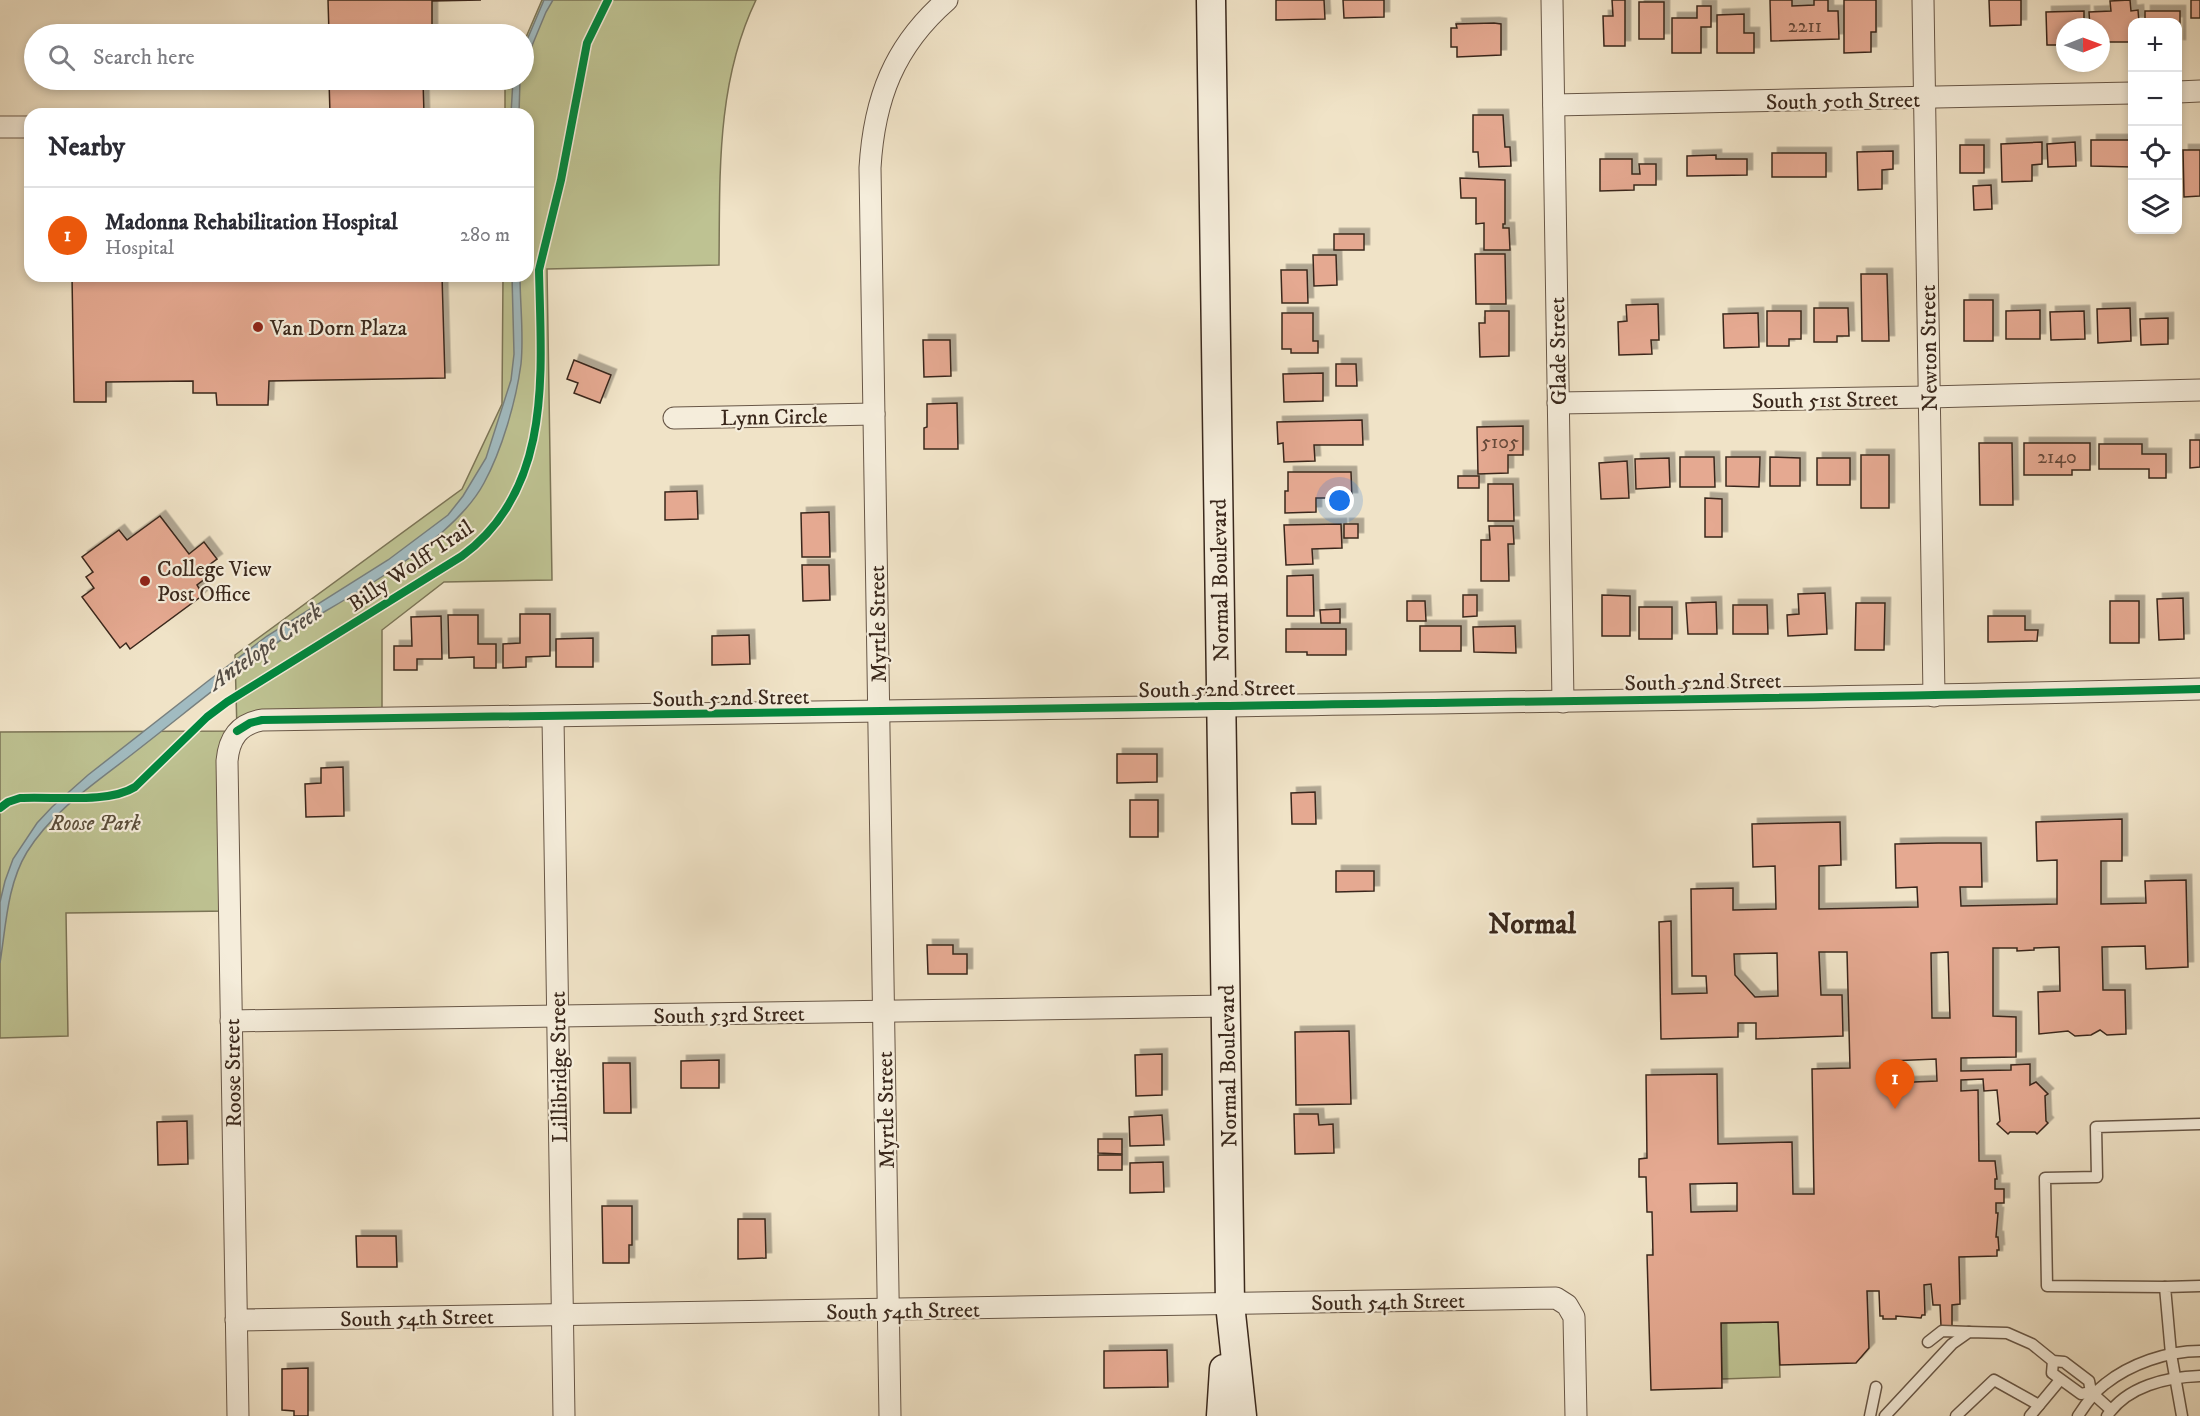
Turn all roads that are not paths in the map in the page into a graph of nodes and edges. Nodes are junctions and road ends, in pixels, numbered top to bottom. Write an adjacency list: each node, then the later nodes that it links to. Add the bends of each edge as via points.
1 (947, 0): 15 (street, Myrtle Street, via 910,39 894,66 879,100 872,137)
2 (1211, 0): 20 (main road, Normal Boulevard)
3 (1552, 0): 9 (street, Glade Street)
4 (1923, 0): 8 (street, Newton Street)
5 (2200, 91): 6 (street)
6 (2182, 92)
7 (2128, 93): 8 (street, South 50th Street)
8 (1925, 99): 9 (street, South 50th Street); 13 (street, Newton Street)
9 (1554, 105): 14 (street, Glade Street)
10 (24, 127): 11 (street)
11 (0, 128)
12 (2200, 390): 13 (street, South 51st Street)
13 (1929, 398): 14 (street, South 51st Street); 18 (street, Newton Street)
14 (1558, 403): 19 (street, Glade Street)
15 (874, 414): 16 (street, Lynn Circle); 21 (street, Myrtle Street)
16 (674, 418)
17 (2200, 689): 18 (street, South 52nd Street)
18 (1934, 696): 19 (street, South 52nd Street)
19 (1563, 702): 20 (street, South 52nd Street)
20 (1221, 706): 21 (street, South 52nd Street); 24 (main road, Normal Boulevard)
21 (879, 713): 22 (street, South 52nd Street); 25 (street, Myrtle Street)
22 (553, 718): 23 (street, South 52nd Street, via 262,720); 26 (street, Lillibridge Street)
23 (237, 731): 27 (street, Roose Street, via 227,761)
24 (1227, 1006): 25 (street, South 53rd Street); 31 (main road, Normal Boulevard)
25 (883, 1012): 26 (street, South 53rd Street); 32 (street, Myrtle Street)
26 (557, 1016): 27 (street, South 53rd Street); 33 (street, Lillibridge Street)
27 (231, 1021): 34 (street, Roose Street)
28 (2200, 1124): 30 (lane, via 2096,1126 2097,1177 2045,1178 2047,1286)
29 (2200, 1286): 30 (lane)
30 (2165, 1287): 38 (lane)
31 (1230, 1304): 32 (street, South 54th Street); 50 (main road, Normal Boulevard); 51 (main road, Normal Boulevard); 52 (street, South 54th Street, via 1556,1298 1567,1305 1574,1317)
32 (888, 1310): 33 (street, South 54th Street); 49 (street, Myrtle Street)
33 (562, 1315): 34 (street, South 54th Street); 48 (street, Lillibridge Street)
34 (236, 1320): 47 (street, Roose Street)
35 (1969, 1332): 36 (lane, via 1942,1331); 39 (lane, via 2007,1333 2032,1344); 54 (lane, via 1952,1344)
36 (1928, 1342)
37 (2200, 1351): 38 (lane)
38 (2171, 1354): 41 (lane); 44 (lane, via 2135,1365)
39 (2053, 1360): 42 (lane, via 2052,1372); 44 (lane, via 2064,1362 2089,1381)
40 (2200, 1376): 41 (lane)
41 (2175, 1378): 46 (lane, via 2148,1384); 58 (lane)
42 (2060, 1380): 44 (lane, via 2080,1394); 45 (lane)
43 (1876, 1387): 53 (lane)
44 (2093, 1393): 46 (lane); 57 (lane)
45 (2039, 1405): 55 (lane, via 1995,1380); 56 (lane)
46 (2109, 1413)
47 (238, 1416)
48 (564, 1416)
49 (890, 1416)
50 (1221, 1416)
51 (1242, 1416)
52 (1576, 1416)
53 (1870, 1416)
54 (1885, 1416)
55 (1956, 1416)
56 (2030, 1416)
57 (2078, 1416)
58 (2182, 1416)

